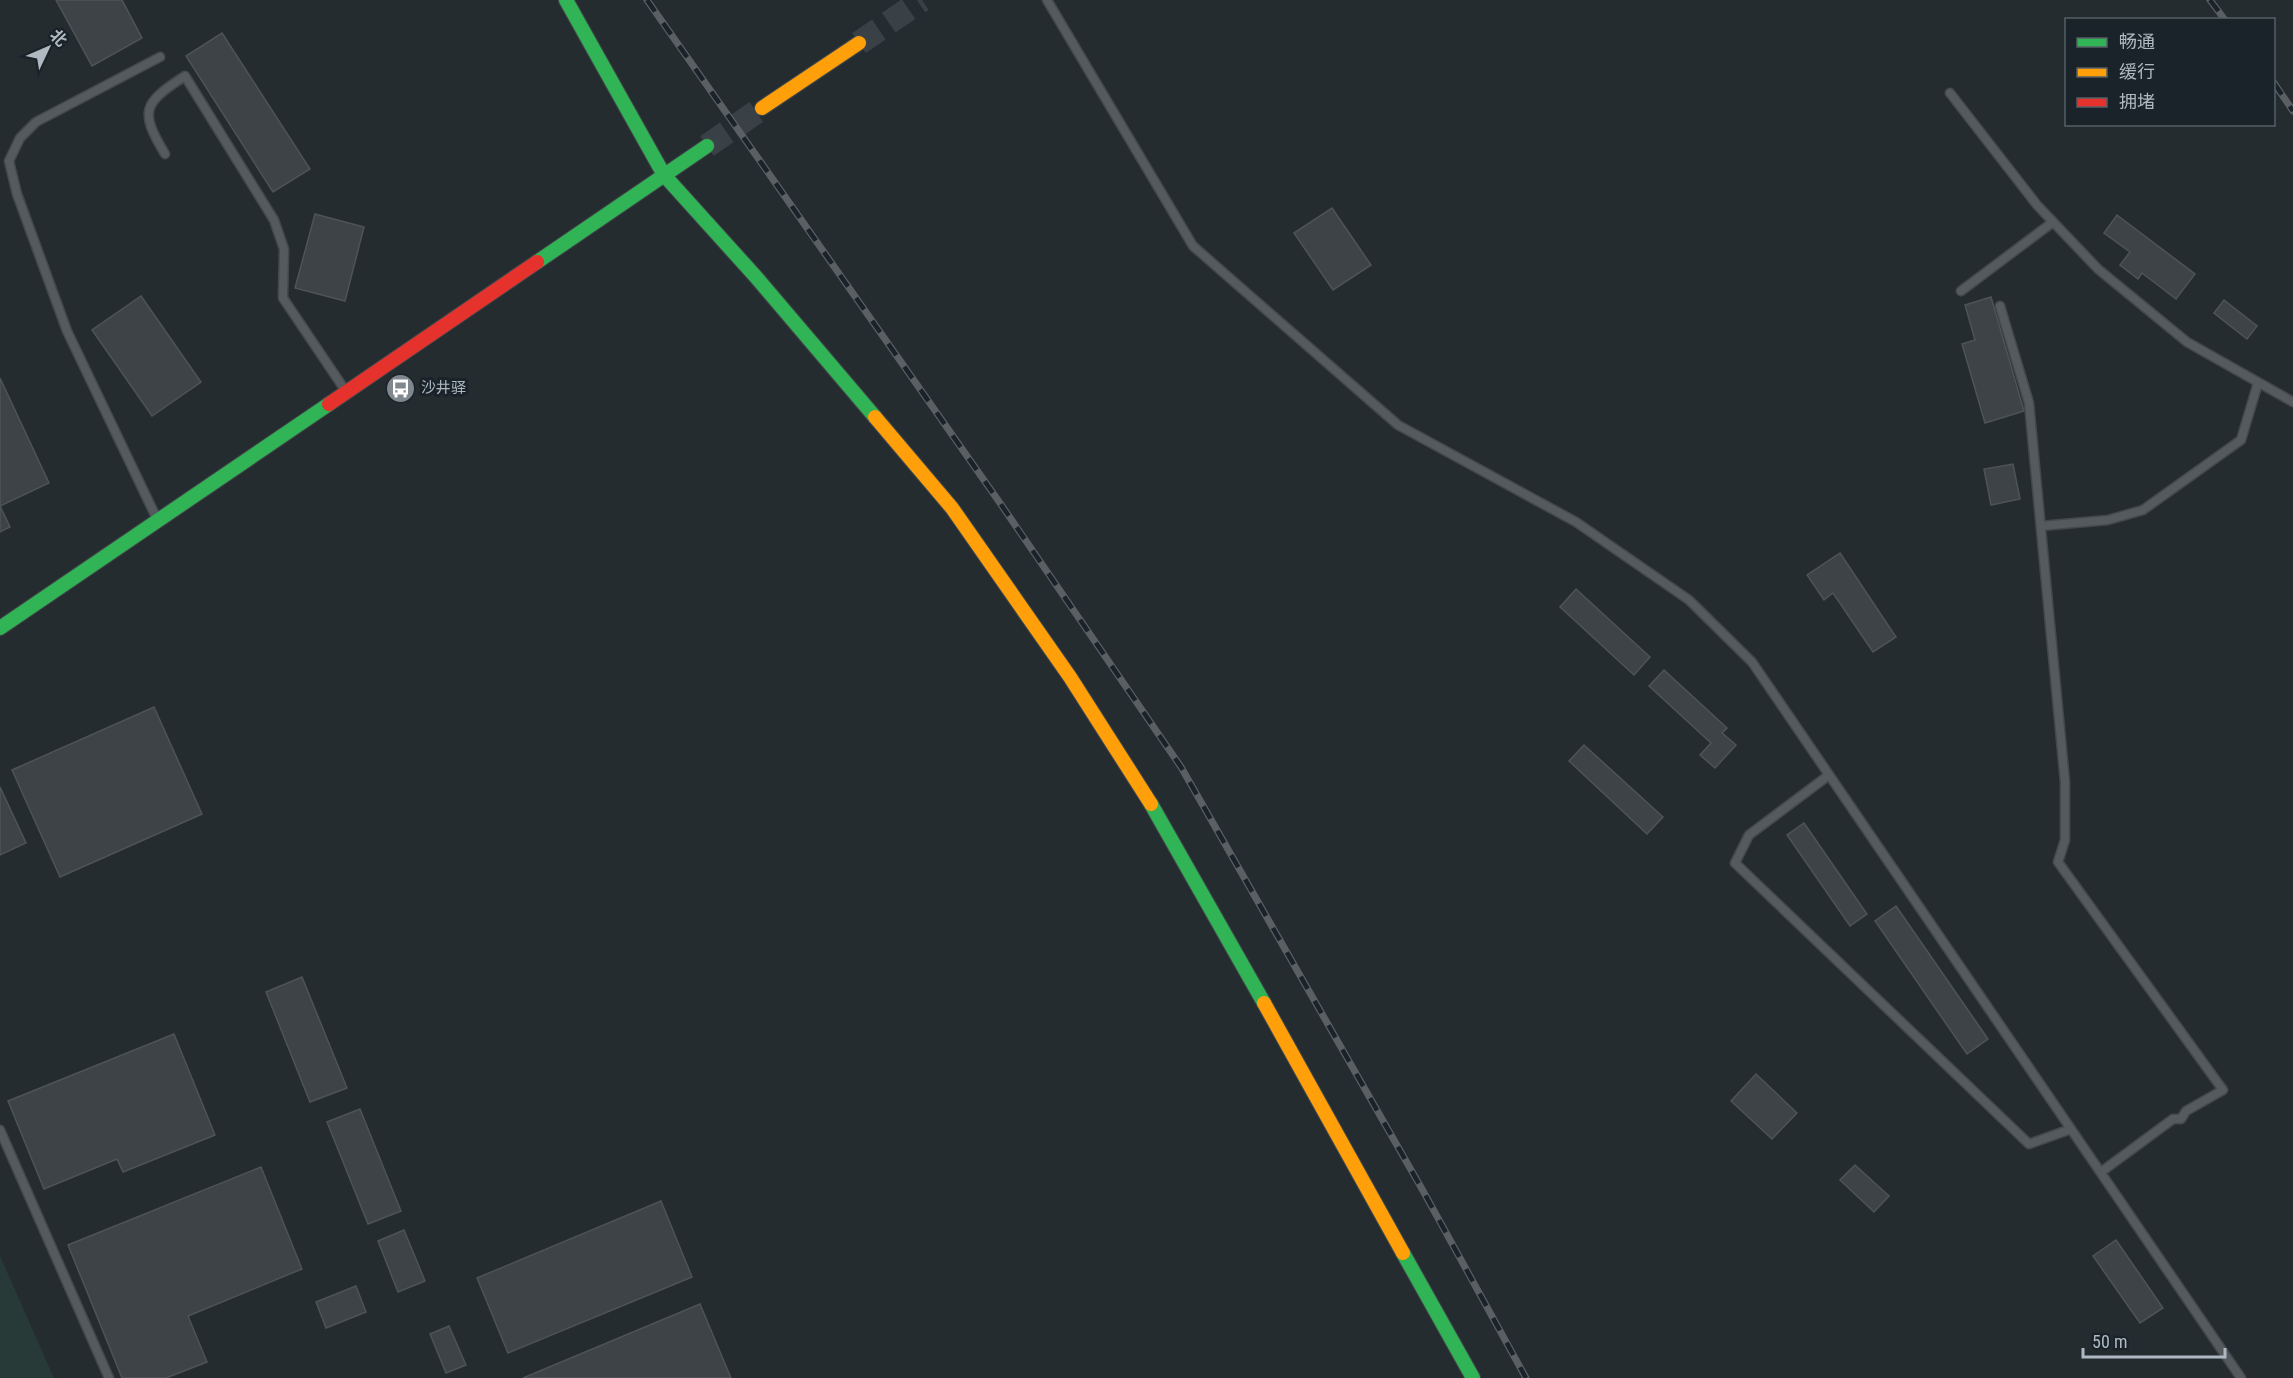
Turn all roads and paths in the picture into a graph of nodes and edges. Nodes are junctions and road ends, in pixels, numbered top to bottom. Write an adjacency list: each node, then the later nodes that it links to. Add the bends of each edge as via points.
1 (566, 0): 9 (street)
2 (1047, 0): 19 (lane, via 1193,246 1398,425 1576,522 1689,600 1752,662)
3 (859, 43): 6 (street)
4 (160, 57): 16 (lane, via 36,122 20,138 9,161 17,194 67,331)
5 (1950, 93): 10 (lane)
6 (762, 108)
7 (707, 146): 9 (street)
8 (165, 154): 14 (lane, via 150,129 149,110 159,93 185,76 274,220 284,249 283,298)
9 (664, 175): 14 (street); 24 (street, via 764,286 952,508 1070,677 1163,822)
10 (2053, 222): 11 (lane); 13 (lane, via 2098,269 2187,342)
11 (1961, 291)
12 (2000, 306): 17 (lane, via 2029,403)
13 (2258, 383): 15 (lane); 17 (lane, via 2241,440 2143,510 2108,520)
14 (346, 390): 16 (street)
15 (2293, 402)
16 (157, 519): 18 (street)
17 (2041, 526): 22 (lane, via 2065,782 2065,840 2058,862 2223,1090 2186,1111 2181,1119 2173,1119)
18 (0, 628)
19 (1829, 775): 20 (lane); 20 (lane, via 1749,836 1736,863 2029,1144)
20 (2071, 1129): 22 (lane)
21 (0, 1130): 23 (lane)
22 (2101, 1172): 25 (lane)
23 (109, 1378)
24 (1473, 1378)
25 (2241, 1378)

